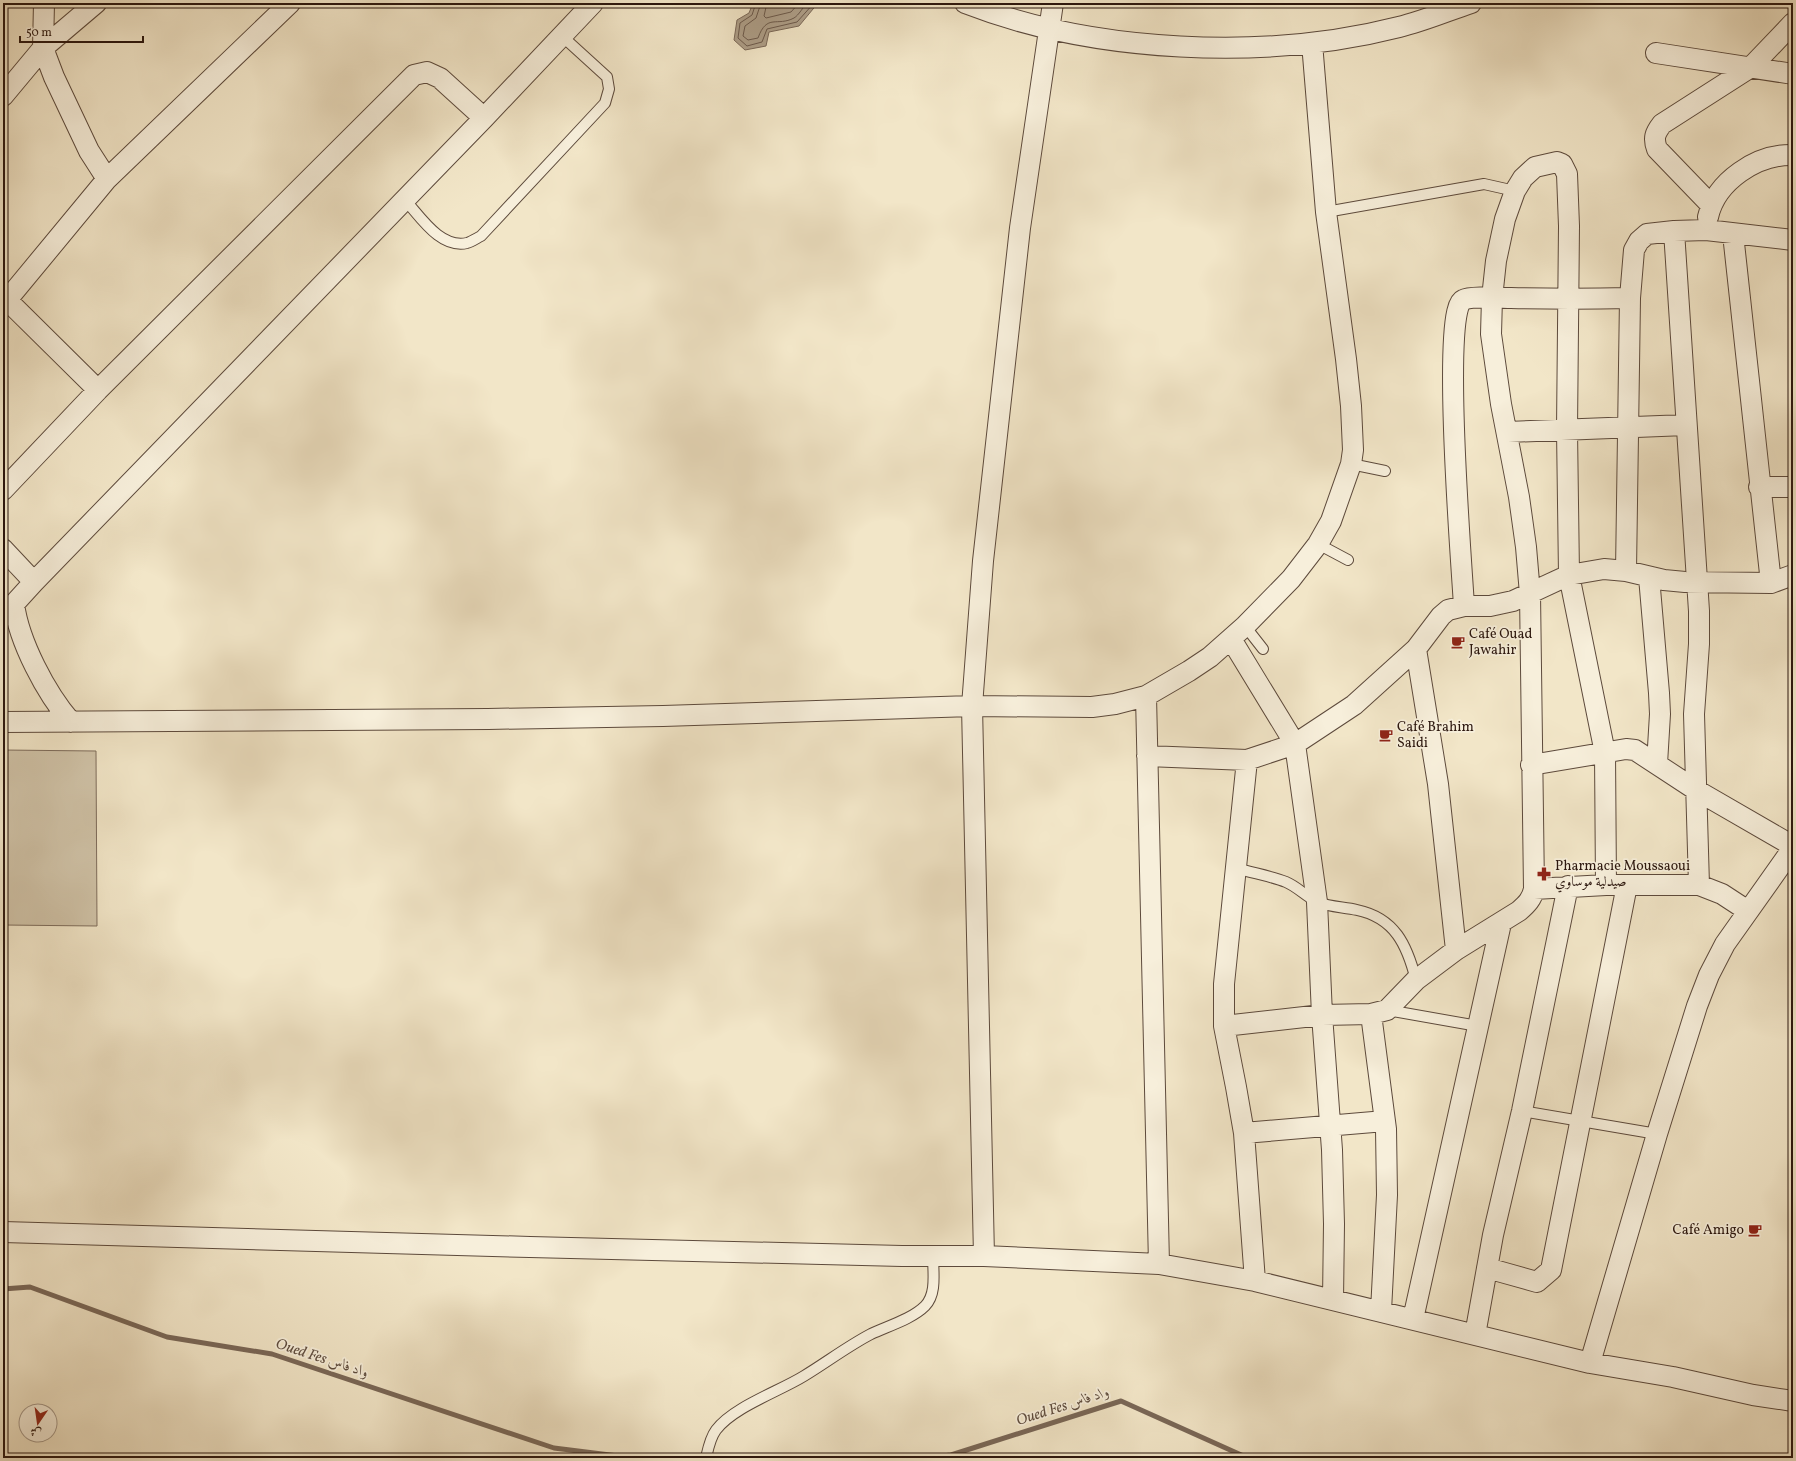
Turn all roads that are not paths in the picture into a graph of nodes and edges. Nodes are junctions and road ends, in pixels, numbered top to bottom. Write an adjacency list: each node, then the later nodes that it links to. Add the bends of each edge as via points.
1 (44, 3): 12 (street)
2 (96, 3): 12 (street)
3 (290, 3): 19 (street)
4 (593, 3): 10 (street)
5 (965, 3): 9 (street, via 997,15)
6 (1053, 3): 9 (street)
7 (1462, 4): 11 (street, via 1398,27)
8 (1793, 23): 14 (street)
9 (1049, 28): 11 (street, via 1088,37 1167,45 1253,47); 59 (street, via 1020,228 983,560)
10 (562, 36): 17 (street); 21 (lane, via 606,77 609,89 605,103 481,236 466,243 440,238)
11 (1312, 43): 23 (street)
12 (43, 48): 16 (street); 19 (street, via 89,151)
13 (1656, 53): 14 (street)
14 (1751, 67): 15 (street); 22 (street, via 1662,124 1655,133 1657,149)
15 (1793, 74)
16 (3, 96)
17 (484, 118): 21 (street); 32 (street, via 440,78 427,72 414,75)
18 (1793, 155): 22 (street, via 1780,155 1759,161 1730,179)
19 (107, 179): 31 (street)
20 (1516, 191): 23 (lane, via 1484,184); 28 (street, via 1505,219 1496,261); 30 (street, via 1523,178 1535,167 1556,162 1565,169 1569,226)
21 (405, 200): 49 (street)
22 (1711, 205): 24 (street)
23 (1326, 212): 37 (street, via 1350,398 1353,450)
24 (1706, 230): 25 (street); 26 (street)
25 (1674, 232): 29 (street, via 1647,234 1639,241 1634,250); 33 (street)
26 (1733, 234): 27 (street); 39 (street)
27 (1793, 240)
28 (1492, 298): 30 (street); 36 (street, via 1492,334 1501,404); 53 (street, via 1464,299 1456,308 1454,319 1454,444)
29 (1630, 298): 30 (street); 34 (street)
30 (1567, 299): 35 (street)
31 (5, 300): 32 (street)
32 (98, 390): 41 (street)
33 (1686, 425): 34 (street); 50 (street)
34 (1627, 428): 35 (street); 45 (street)
35 (1567, 430): 36 (street); 46 (street)
36 (1508, 432): 52 (street, via 1526,547)
37 (1351, 464): 38 (lane); 42 (street, via 1331,520)
38 (1385, 471)
39 (1760, 487): 40 (street); 51 (street)
40 (1793, 487)
41 (3, 490)
42 (1318, 544): 44 (lane); 55 (street, via 1291,579)
43 (3, 549): 49 (street)
44 (1348, 560)
45 (1626, 571): 46 (street, via 1604,569); 48 (street)
46 (1569, 575): 52 (street); 63 (street)
47 (1793, 575): 51 (street)
48 (1649, 577): 50 (street); 66 (street, via 1660,714)
49 (34, 582): 54 (street)
50 (1696, 582): 51 (street); 68 (street, via 1699,644 1694,714)
51 (1771, 582)
52 (1530, 594): 53 (street, via 1490,606); 67 (street)
53 (1464, 606): 57 (street, via 1448,610 1441,616)
54 (9, 610): 61 (street, via 57,707)
55 (1238, 632): 56 (lane); 58 (street, via 1190,671); 62 (street)
56 (1263, 649)
57 (1416, 649): 62 (street, via 1354,705); 79 (street, via 1438,784)
58 (1146, 696): 59 (street, via 1092,707); 64 (street)
59 (972, 706): 61 (street, via 663,716); 93 (street)
60 (3, 722): 61 (street)
61 (71, 722)
62 (1295, 744): 65 (street); 76 (street)
63 (1605, 753): 66 (street, via 1635,750); 67 (street); 71 (street)
64 (1147, 756): 65 (street); 94 (street)
65 (1247, 760): 70 (street)
66 (1657, 764): 68 (street)
67 (1531, 765): 75 (street)
68 (1696, 790): 69 (street); 73 (street)
69 (1793, 847): 77 (street)
70 (1236, 868): 76 (lane, via 1285,882); 83 (street, via 1224,984)
71 (1606, 885): 72 (street); 74 (street)
72 (1627, 885): 73 (street); 86 (street)
73 (1698, 885): 77 (street, via 1722,894)
74 (1568, 886): 75 (street); 85 (street)
75 (1534, 889): 78 (street, via 1528,904)
76 (1317, 902): 80 (lane, via 1358,910 1378,916 1388,923 1409,954); 82 (street)
77 (1748, 911): 90 (street, via 1709,975)
78 (1501, 924): 79 (street); 84 (street)
79 (1456, 950): 80 (street)
80 (1416, 980): 81 (street)
81 (1379, 1012): 82 (street); 84 (lane); 87 (street)
82 (1322, 1015): 83 (street); 88 (street)
83 (1224, 1026): 89 (street)
84 (1478, 1026): 99 (street)
85 (1522, 1111): 86 (lane); 95 (street)
86 (1580, 1120): 90 (lane); 95 (street, via 1551,1270 1537,1282)
87 (1385, 1121): 88 (street); 98 (street, via 1387,1195)
88 (1330, 1124): 89 (street); 97 (street, via 1334,1224)
89 (1244, 1133): 96 (street)
90 (1657, 1134): 101 (street)
91 (3, 1232): 92 (street)
92 (933, 1256): 93 (street); 103 (lane, via 932,1294 925,1306 857,1342 803,1377 755,1401 727,1420 716,1430)
93 (984, 1256): 94 (street)
94 (1159, 1264): 96 (street)
95 (1487, 1268): 100 (street)
96 (1255, 1281): 97 (street)
97 (1333, 1300): 98 (street)
98 (1381, 1311): 99 (street)
99 (1413, 1320): 100 (street)
100 (1475, 1335): 101 (street)
101 (1590, 1363): 102 (street)
102 (1793, 1401)
103 (706, 1458)

